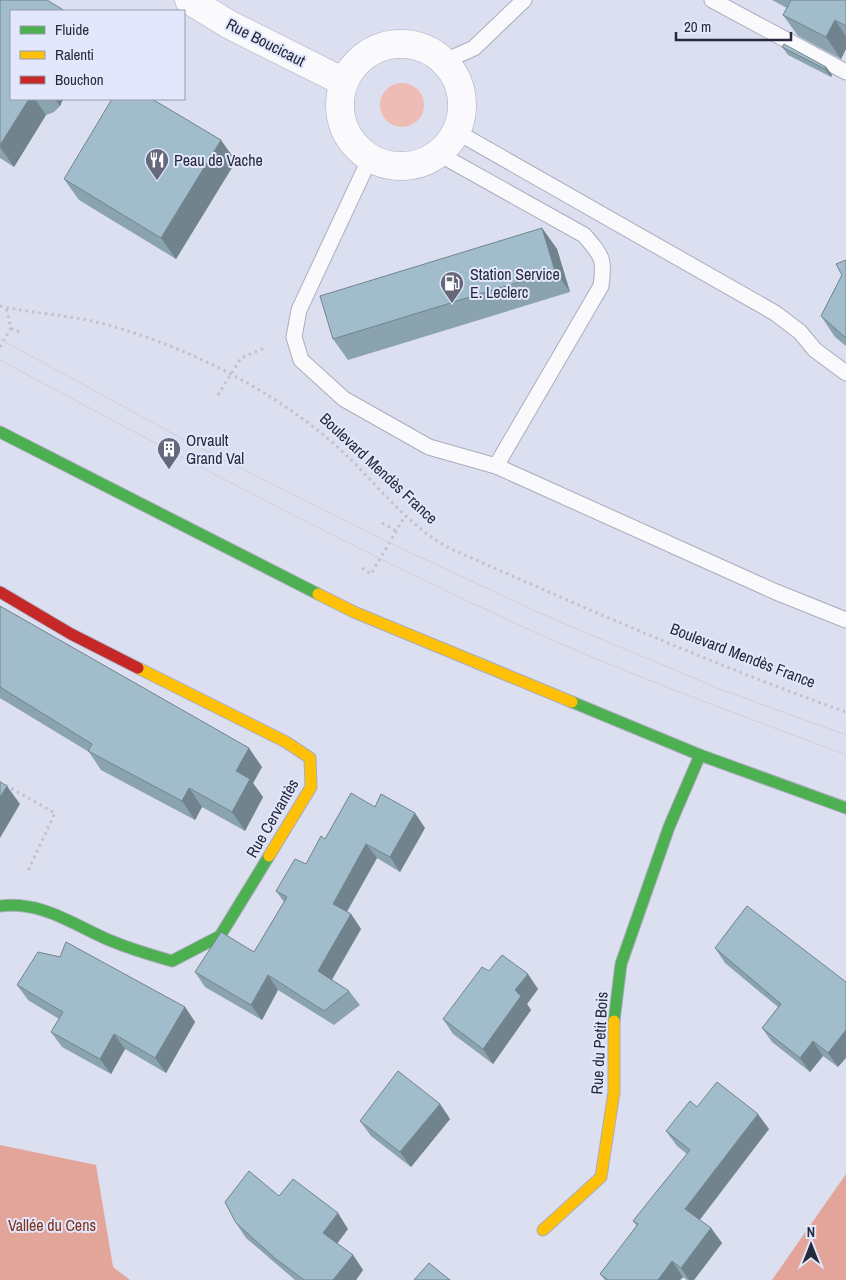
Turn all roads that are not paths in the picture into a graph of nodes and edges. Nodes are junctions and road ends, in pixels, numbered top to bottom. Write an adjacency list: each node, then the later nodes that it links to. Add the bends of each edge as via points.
1 (189, 0): 6 (street, Rue Boucicaut, via 230,26)
2 (524, 0): 4 (lane, via 474,48)
3 (712, 0): 5 (lane)
4 (445, 61): 6 (street, via 428,50 409,44 389,45 370,52 354,65); 7 (street, via 456,77 462,95 462,114)
5 (846, 72)
6 (344, 82): 9 (street, via 340,116 356,147)
7 (457, 132): 8 (street); 10 (lane, via 775,313 800,332 814,350)
8 (439, 154): 9 (street, via 423,163 405,167 387,165); 12 (lane, via 584,235 598,251 604,266 601,286)
9 (370, 158): 12 (lane, via 299,310 294,337 301,360 344,399 428,447)
10 (846, 373)
11 (0, 432): 15 (street, via 354,612)
12 (496, 466): 14 (lane, via 776,592)
13 (0, 592): 17 (street, Rue Cervantès, via 71,634 286,742 310,758 311,787 220,936 172,961 120,945 40,907 14,903)
14 (846, 620)
15 (700, 755): 16 (street); 18 (street, Rue du Petit Bois, via 669,827 621,964 614,1014 614,1092 601,1177)
16 (846, 808)
17 (0, 906)
18 (543, 1230)

